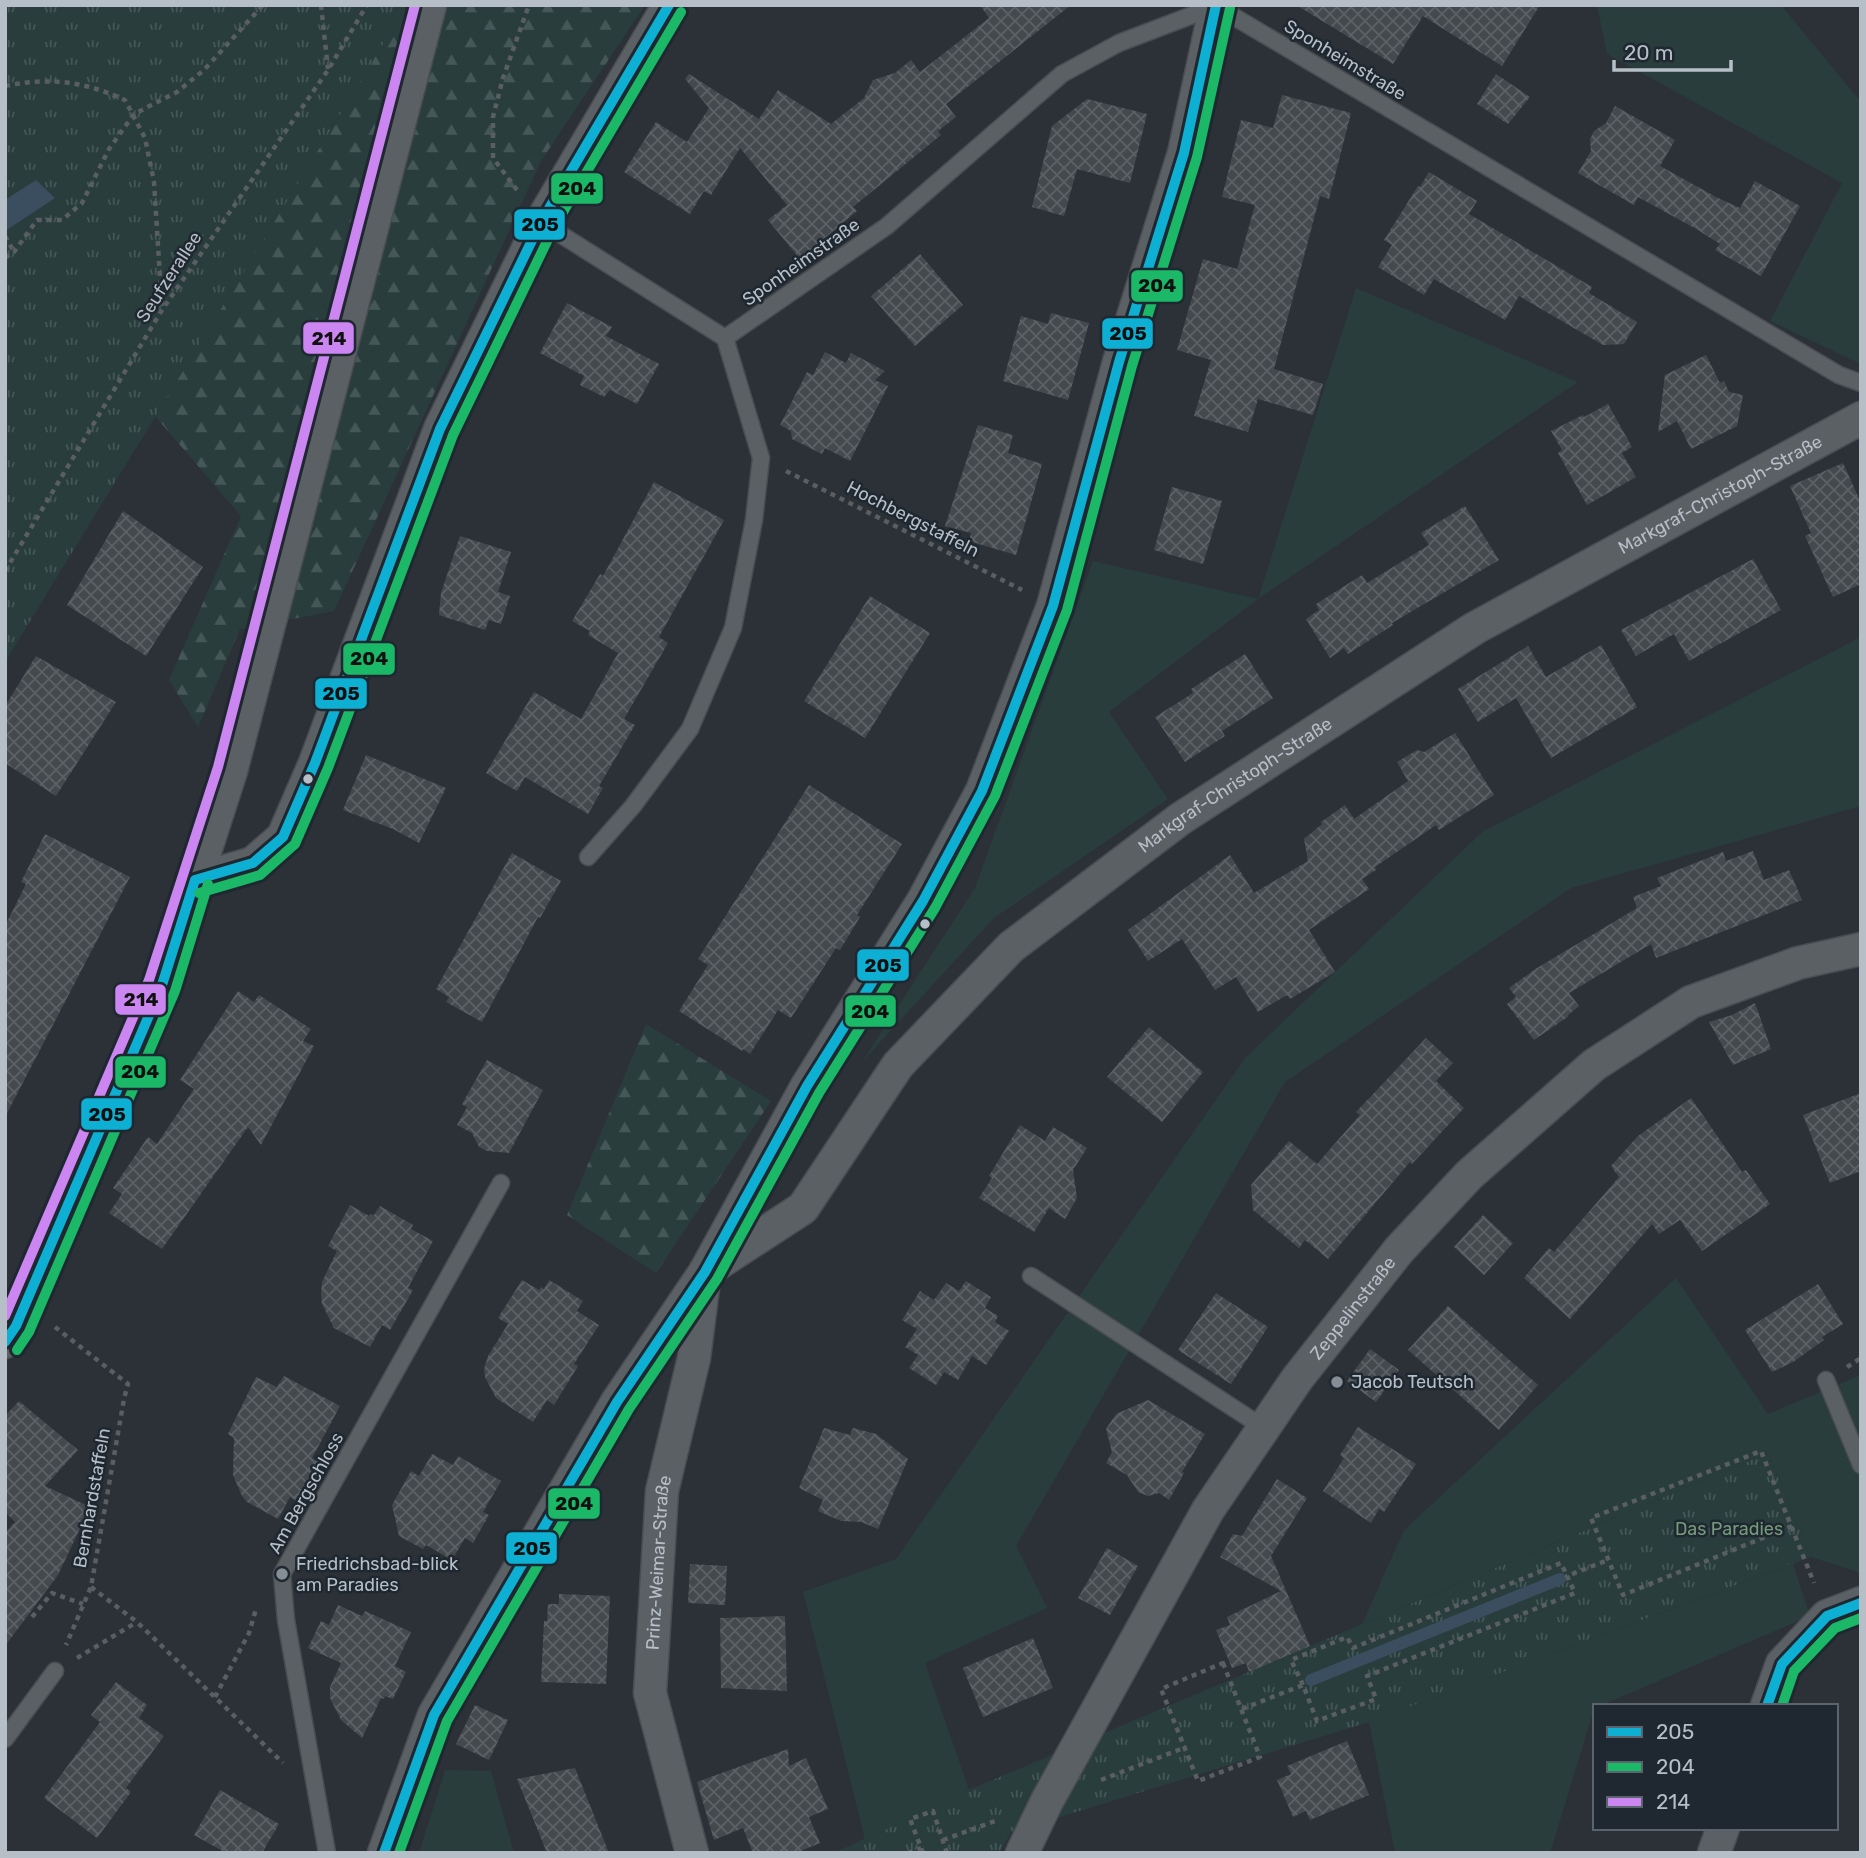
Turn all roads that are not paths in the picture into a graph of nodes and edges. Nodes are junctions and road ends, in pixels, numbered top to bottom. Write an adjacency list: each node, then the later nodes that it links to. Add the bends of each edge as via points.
1 (430, 5): 9 (street, via 230,771)
2 (669, 5): 4 (street)
3 (1216, 6): 5 (lane, Sponheimstraße, via 1119,43 1062,74 887,226); 6 (lane, Sponheimstraße, via 1839,375); 12 (street, via 1184,153 1119,362 1053,606 982,791 923,901 807,1086)
4 (541, 222): 5 (lane); 9 (street, via 440,429 283,837 253,863)
5 (725, 338): 8 (lane, via 761,458 733,628 690,729)
6 (1861, 383)
7 (1861, 418): 12 (street, Markgraf-Christoph-Straße, via 1475,628 1180,818 1011,947 898,1065 803,1208)
8 (588, 857)
9 (195, 880): 14 (street, via 162,985 16,1326)
10 (1861, 949): 16 (street, Zeppelinstraße, via 1798,963 1691,1002 1594,1065 1469,1175 1399,1250)
11 (501, 1184): 23 (lane, Am Bergschloss, via 282,1574)
12 (705, 1272): 24 (street, via 617,1402 434,1715); 25 (street, Prinz-Weimar-Straße, via 694,1358 662,1491 650,1693)
13 (1031, 1276): 16 (lane)
14 (5, 1342)
15 (1826, 1380): 17 (lane)
16 (1265, 1427): 26 (street, Zeppelinstraße, via 1208,1510)
17 (1861, 1465)
18 (1861, 1603): 20 (street, via 1827,1616 1782,1664)
19 (55, 1671): 21 (lane)
20 (1768, 1704)
21 (5, 1739)
22 (1722, 1830): 27 (street)
23 (327, 1853)
24 (384, 1853)
25 (692, 1853)
26 (1022, 1853)
27 (1714, 1853)

